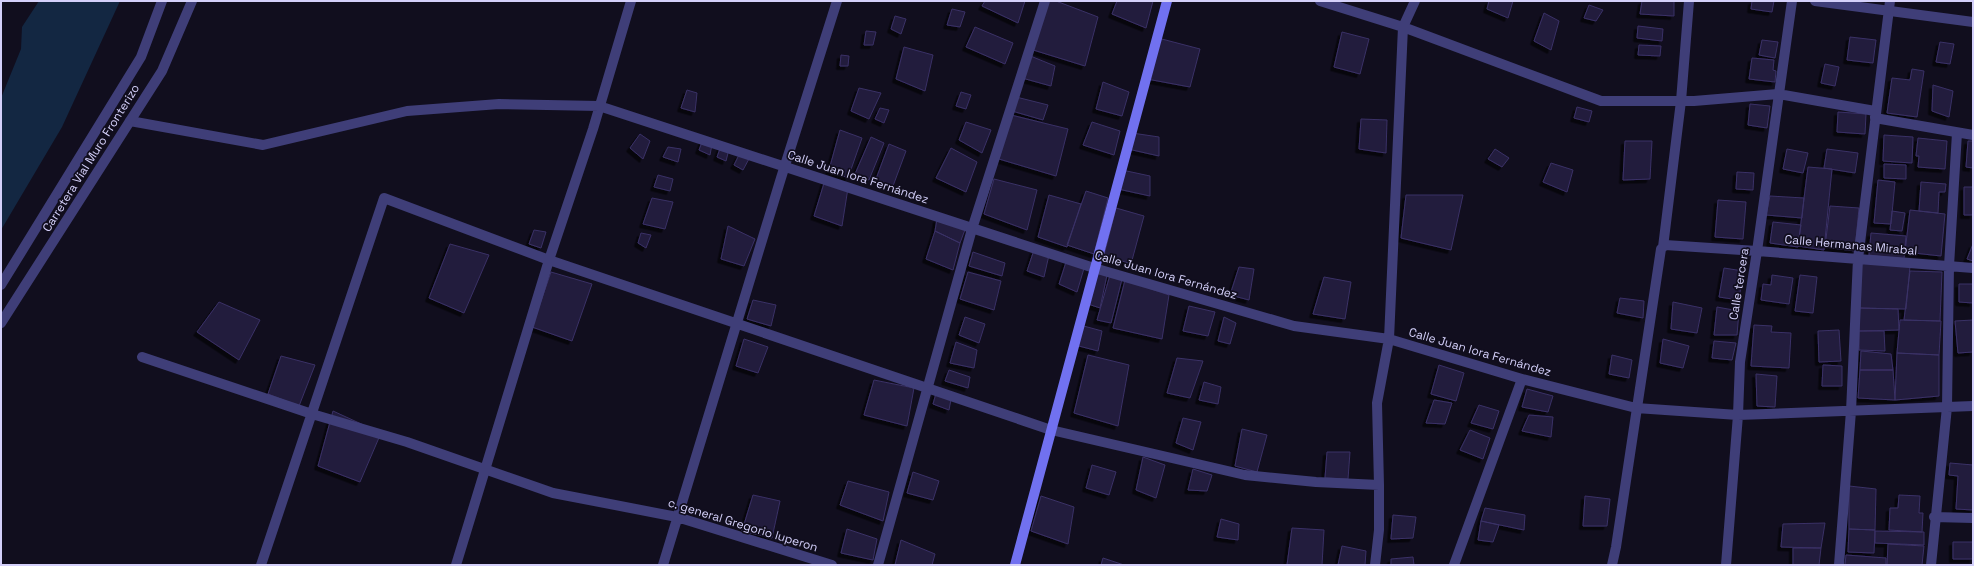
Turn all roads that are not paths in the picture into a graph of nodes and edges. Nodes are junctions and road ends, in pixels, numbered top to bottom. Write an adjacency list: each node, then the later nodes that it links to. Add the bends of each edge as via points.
1 (162, 1): 30 (street, Carretera Vial Muro Fronterizo, via 141,57)
2 (192, 1): 19 (street, Carretera Vial Muro Fronterizo, via 162,70)
3 (631, 1): 17 (street)
4 (837, 1): 32 (street)
5 (1046, 1): 22 (street)
6 (1167, 1): 28 (main road)
7 (1320, 1): 14 (street)
8 (1415, 1): 14 (street)
9 (1690, 1): 16 (street)
10 (1815, 1): 12 (street)
11 (1792, 5): 15 (street, Calle tercera)
12 (1890, 6): 13 (street); 18 (street)
13 (1973, 22)
14 (1403, 27): 16 (street, via 1601,101); 33 (street)
15 (1778, 94): 16 (street); 18 (street, via 1874,111); 24 (street, Calle tercera)
16 (1681, 101): 23 (street)
17 (599, 106): 19 (street, Calle Juan lora Fernández, via 499,104 407,111 263,145); 22 (street, Calle Juan lora Fernández); 26 (street)
18 (1875, 118): 20 (street); 25 (street)
19 (130, 121): 31 (street, Carretera Vial Muro Fronterizo)
20 (1957, 133): 21 (street); 27 (street)
21 (1973, 135)
22 (972, 229): 28 (street, Calle Juan lora Fernández); 36 (street)
23 (1663, 246): 24 (street, Calle Hermanas Mirabal, via 1671,244); 39 (street)
24 (1757, 250): 25 (street, Calle Hermanas Mirabal); 42 (street, Calle tercera, via 1740,362)
25 (1858, 259): 27 (street, Calle Hermanas Mirabal); 40 (street)
26 (549, 260): 32 (street); 41 (street, via 384,198); 44 (street)
27 (1949, 266): 29 (street, Calle Hermanas Mirabal); 38 (street)
28 (1094, 268): 33 (street, Calle Juan lora Fernández, via 1294,326); 43 (main road)
29 (1973, 268)
30 (1, 286)
31 (1, 323)
32 (736, 325): 36 (street); 46 (street)
33 (1389, 339): 35 (street, Calle Juan lora Fernández); 45 (street, via 1377,403)
34 (142, 357): 41 (street, c. general Gregorio luperon)
35 (1522, 379): 39 (street, Calle Juan lora Fernández); 56 (street)
36 (927, 389): 43 (street); 53 (street)
37 (1973, 406): 38 (street, Calle Juan lora Fernández)
38 (1947, 407): 40 (street, Calle Juan lora Fernández); 47 (street)
39 (1636, 408): 42 (street, Calle Juan lora Fernández); 57 (street)
40 (1851, 410): 42 (street, Calle Juan lora Fernández); 59 (street)
41 (312, 414): 44 (street, c. general Gregorio luperon, via 407,442); 49 (street)
42 (1738, 415): 58 (street, Calle tercera)
43 (1051, 430): 45 (street, via 1245,475); 54 (main road)
44 (485, 469): 46 (street, c. general Gregorio luperon, via 553,493); 50 (street)
45 (1379, 485): 55 (street, via 1379,530)
46 (677, 517): 51 (street); 52 (street, c. general Gregorio luperon)
47 (1934, 518): 48 (street); 60 (street)
48 (1973, 518)
49 (261, 565)
50 (456, 565)
51 (663, 565)
52 (832, 565)
53 (878, 565)
54 (1015, 565)
55 (1375, 565)
56 (1454, 565)
57 (1612, 565)
58 (1726, 565)
59 (1839, 565)
60 (1931, 565)

